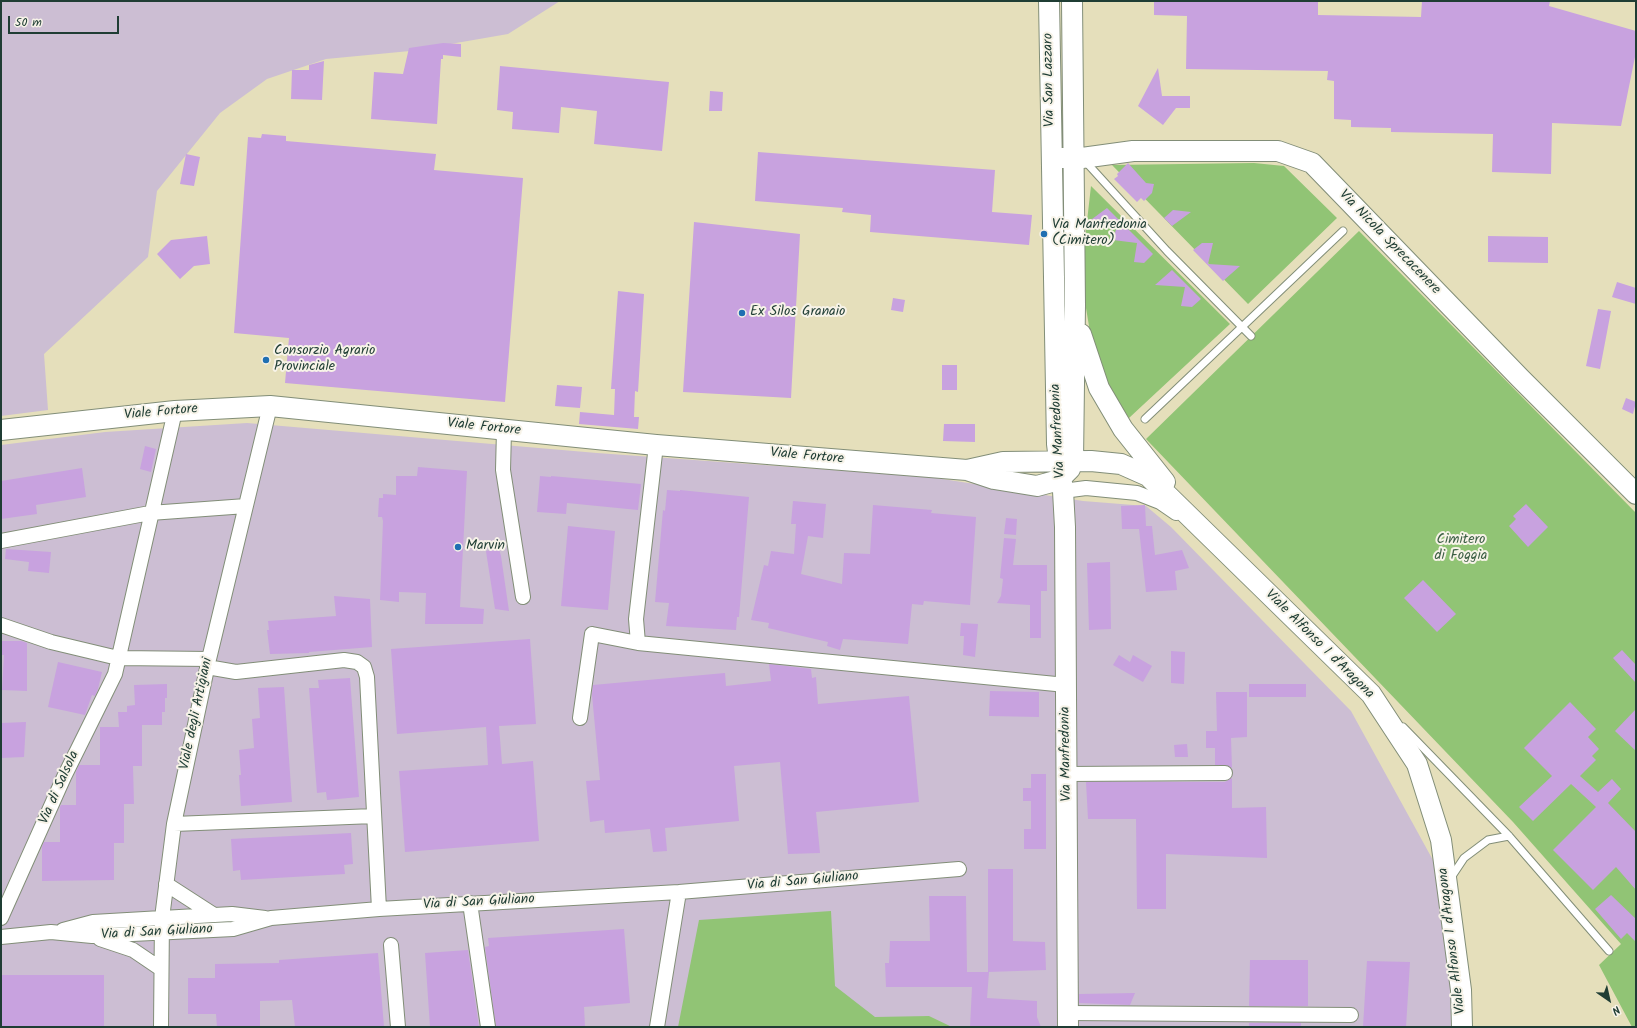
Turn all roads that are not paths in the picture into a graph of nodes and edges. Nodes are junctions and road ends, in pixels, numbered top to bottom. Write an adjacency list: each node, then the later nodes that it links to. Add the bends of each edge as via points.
1 (1049, 1): 4 (main road, Via San Lazzaro)
2 (1072, 1): 3 (main road, Via San Lazzaro)
3 (1078, 158): 4 (main road); 6 (main road, Via Manfredonia); 7 (lane); 18 (main road, Via Nicola Sprecacenere, via 1133,151 1278,151 1312,163)
4 (1052, 159): 16 (main road, Via Manfredonia, via 1057,444)
5 (1343, 231): 7 (lane)
6 (1075, 305): 16 (main road, Via Manfredonia); 22 (main road, Viale Alfonso I d'Aragona, via 1082,340 1099,388 1123,429)
7 (1242, 327): 8 (lane); 11 (lane)
8 (1251, 336)
9 (270, 406): 10 (main road, Viale Fortore); 13 (main road, Viale Fortore); 19 (street, Viale degli Artigiani)
10 (175, 411): 12 (main road, Viale Fortore); 20 (street, Via di Salsola)
11 (1145, 419)
12 (1, 430)
13 (504, 430): 14 (main road, Viale Fortore); 24 (street, via 503,470)
14 (656, 444): 15 (main road, Viale Fortore); 26 (street, via 636,619)
15 (968, 470): 16 (main road, Viale Fortore, via 1003,462); 17 (main road, Viale Fortore, via 994,479)
16 (1064, 473): 17 (main road, Viale Fortore); 21 (main road, Via Manfredonia); 22 (street, Viale Alfonso I d'Aragona, via 1086,488 1137,493 1160,502); 22 (main road, Viale Alfonso I d'Aragona, via 1121,464 1148,476)
17 (1037, 486): 21 (main road, via 1051,498)
18 (1636, 494)
19 (246, 506): 20 (street); 28 (street, Viale degli Artigiani)
20 (150, 513): 23 (street); 27 (street, Via di Salsola)
21 (1065, 527): 29 (main road, Via Manfredonia)
22 (1207, 532): 30 (main road, Viale Alfonso I d'Aragona)
23 (1, 541)
24 (523, 597)
25 (1, 625): 27 (street, via 51,642)
26 (638, 642): 29 (street); 31 (street, via 592,634)
27 (118, 658): 28 (street); 44 (street, Via di Salsola, via 114,674 64,777)
28 (208, 663): 34 (street, via 236,672 344,660 357,662 364,667 367,677); 35 (street, Viale degli Artigiani)
29 (1066, 685): 33 (main road, Via Manfredonia)
30 (1371, 694): 36 (lane); 39 (main road, Viale Alfonso I d'Aragona, via 1416,764 1441,840)
31 (580, 718)
32 (1225, 773): 33 (street)
33 (1067, 774): 55 (main road, Via Manfredonia)
34 (374, 816): 35 (street); 42 (street)
35 (174, 824): 38 (street, Viale degli Artigiani)
36 (1509, 836): 39 (lane, via 1488,840 1464,858); 52 (lane)
37 (959, 869): 40 (street, Via di San Giuliano)
38 (166, 884): 43 (street); 45 (street, Viale degli Artigiani)
39 (1447, 884): 56 (main road, Viale Alfonso I d'Aragona, via 1461,990)
40 (679, 892): 41 (street, Via di San Giuliano); 60 (street)
41 (470, 903): 42 (street, Via di San Giuliano); 59 (street)
42 (379, 909): 46 (street, Via di San Giuliano)
43 (214, 915): 45 (street); 46 (street)
44 (1, 918)
45 (162, 918): 47 (street, via 93,922); 48 (street, Viale degli Artigiani)
46 (271, 918): 48 (street, Via di San Giuliano, via 233,929)
47 (51, 932): 49 (street, Via di San Giuliano); 50 (street, Via di San Giuliano)
48 (162, 932): 49 (street, Via di San Giuliano); 53 (street, Viale degli Artigiani)
49 (92, 936): 53 (street, via 133,950)
50 (1, 937)
51 (391, 945): 58 (street)
52 (1609, 951)
53 (161, 968): 57 (street, Viale degli Artigiani)
54 (1351, 1015): 55 (street)
55 (1070, 1022)
56 (1461, 1026)
57 (161, 1027)
58 (398, 1027)
59 (488, 1027)
60 (658, 1027)

